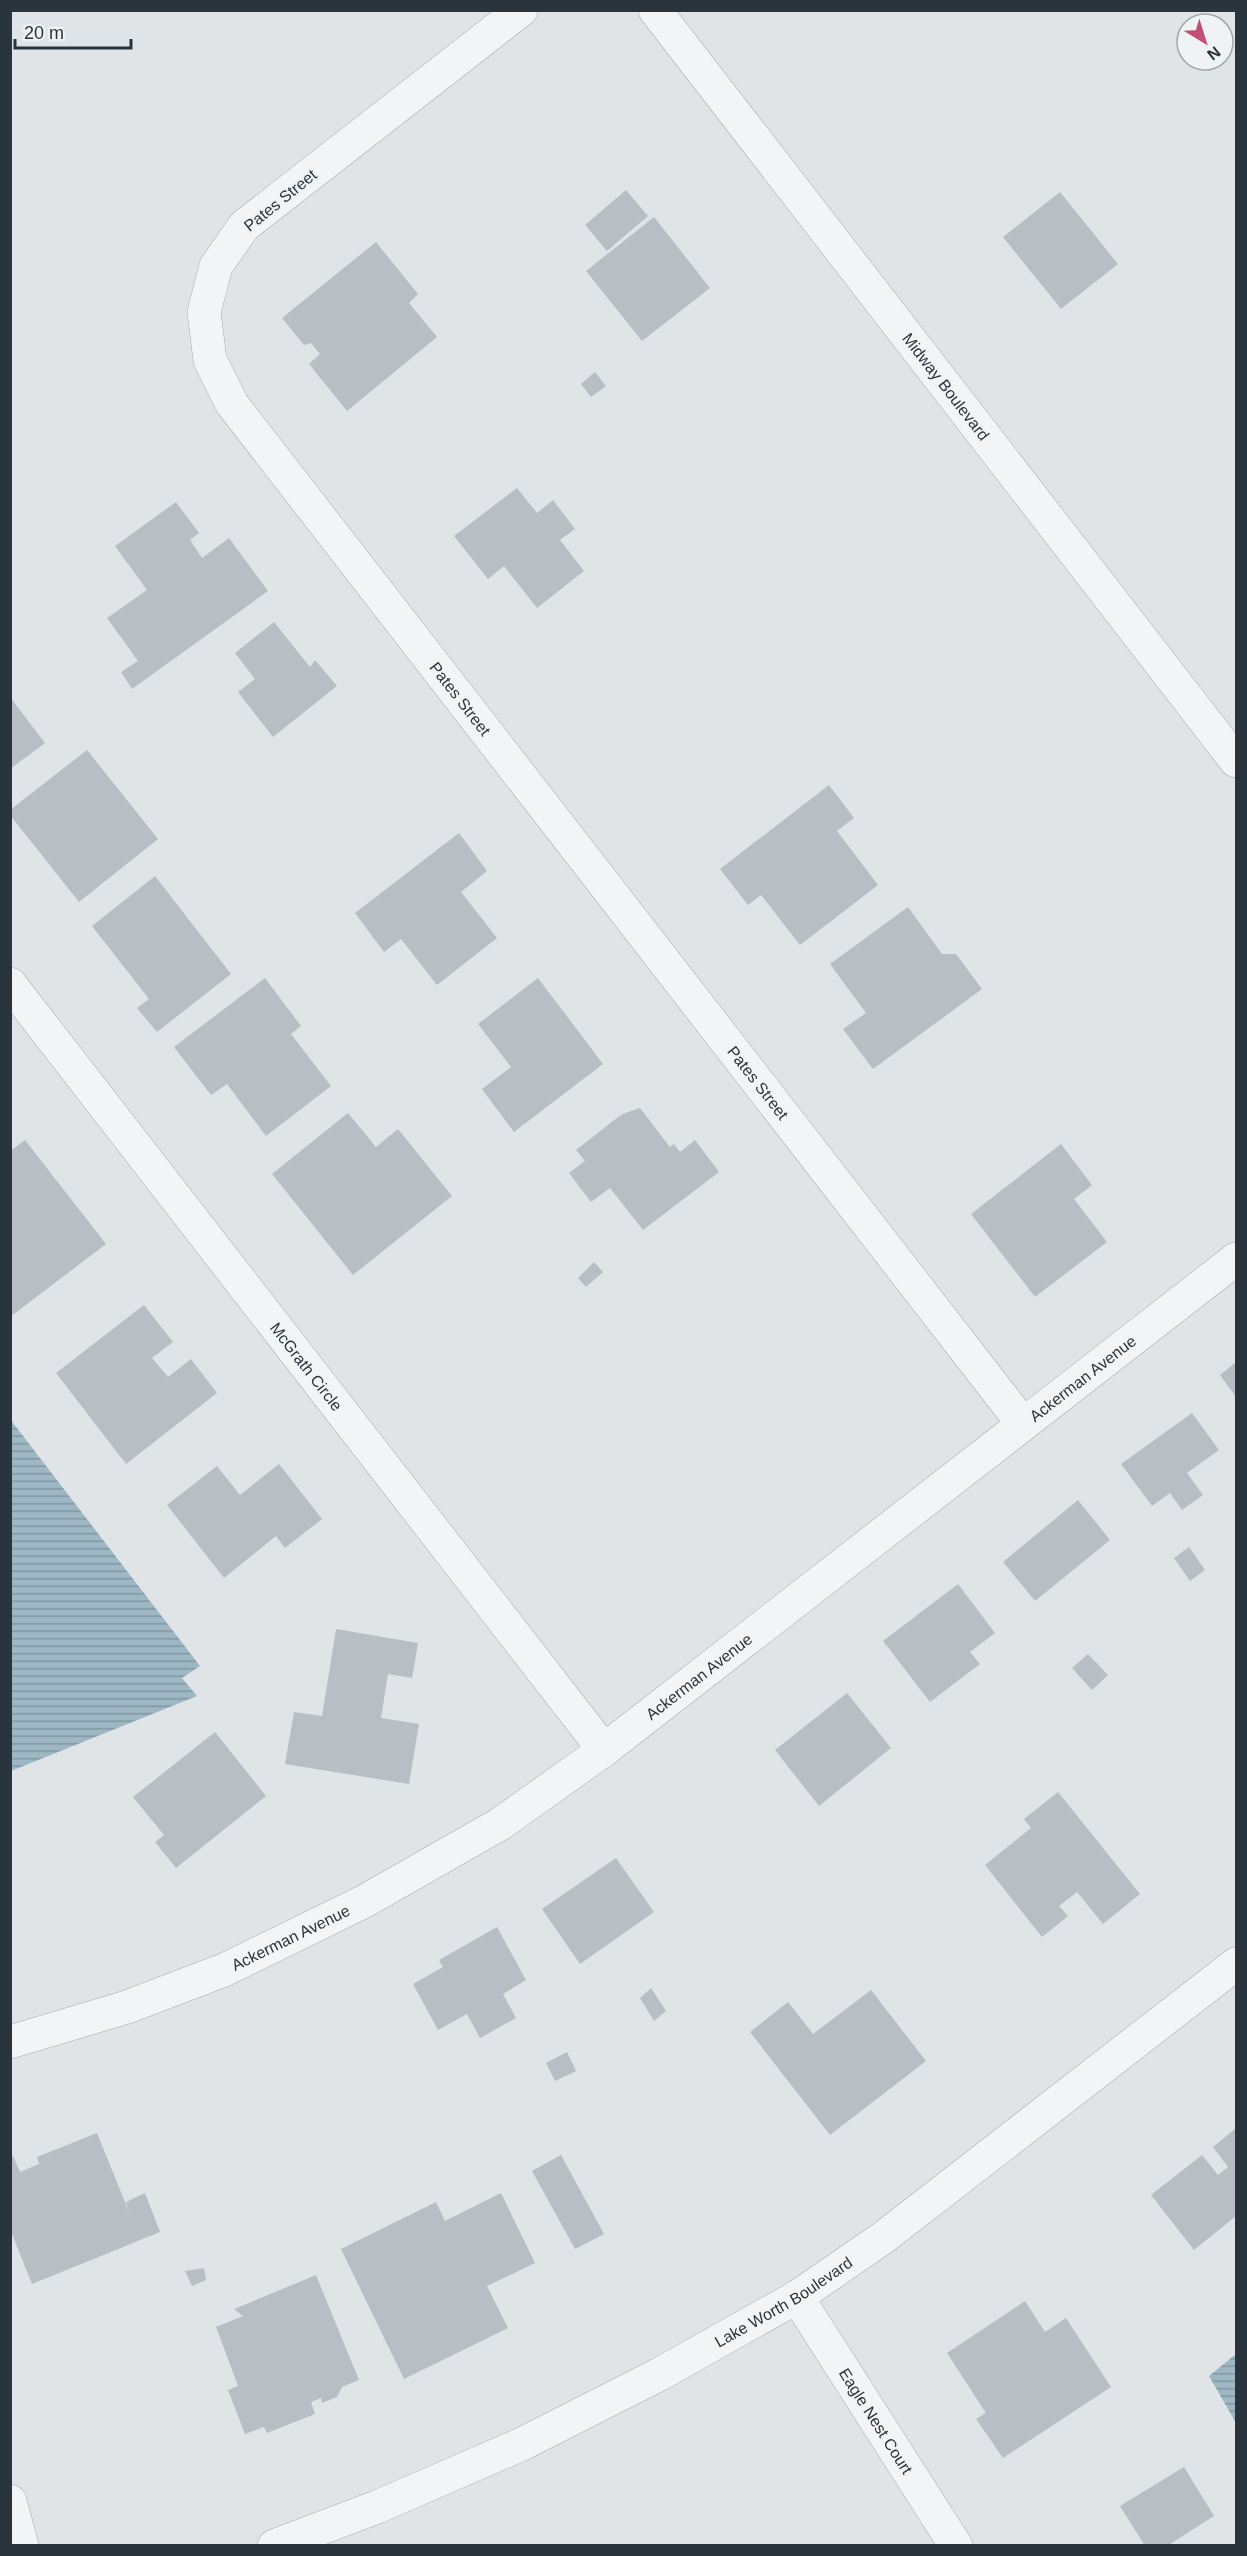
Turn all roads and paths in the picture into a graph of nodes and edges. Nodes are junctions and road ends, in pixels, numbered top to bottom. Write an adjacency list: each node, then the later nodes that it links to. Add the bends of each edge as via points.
1 (520, 10): 6 (street, Pates Street, via 244,226 216,266 204,312 210,360 232,404)
2 (655, 10): 3 (street, Midway Boulevard)
3 (1236, 761)
4 (10, 984): 7 (street, McGrath Circle)
5 (1236, 1259): 6 (street, Ackerman Avenue)
6 (1023, 1424): 7 (street, Ackerman Avenue)
7 (604, 1750): 9 (street, Ackerman Avenue, via 500,1824 365,1901 224,1970 112,2012)
8 (1236, 1964): 10 (street, Lake Worth Boulevard, via 884,2237)
9 (10, 2042)
10 (797, 2296): 11 (street, Lake Worth Boulevard, via 660,2374 520,2445 377,2507); 12 (street, Eagle Nest Court)
11 (274, 2546)
12 (956, 2546)

